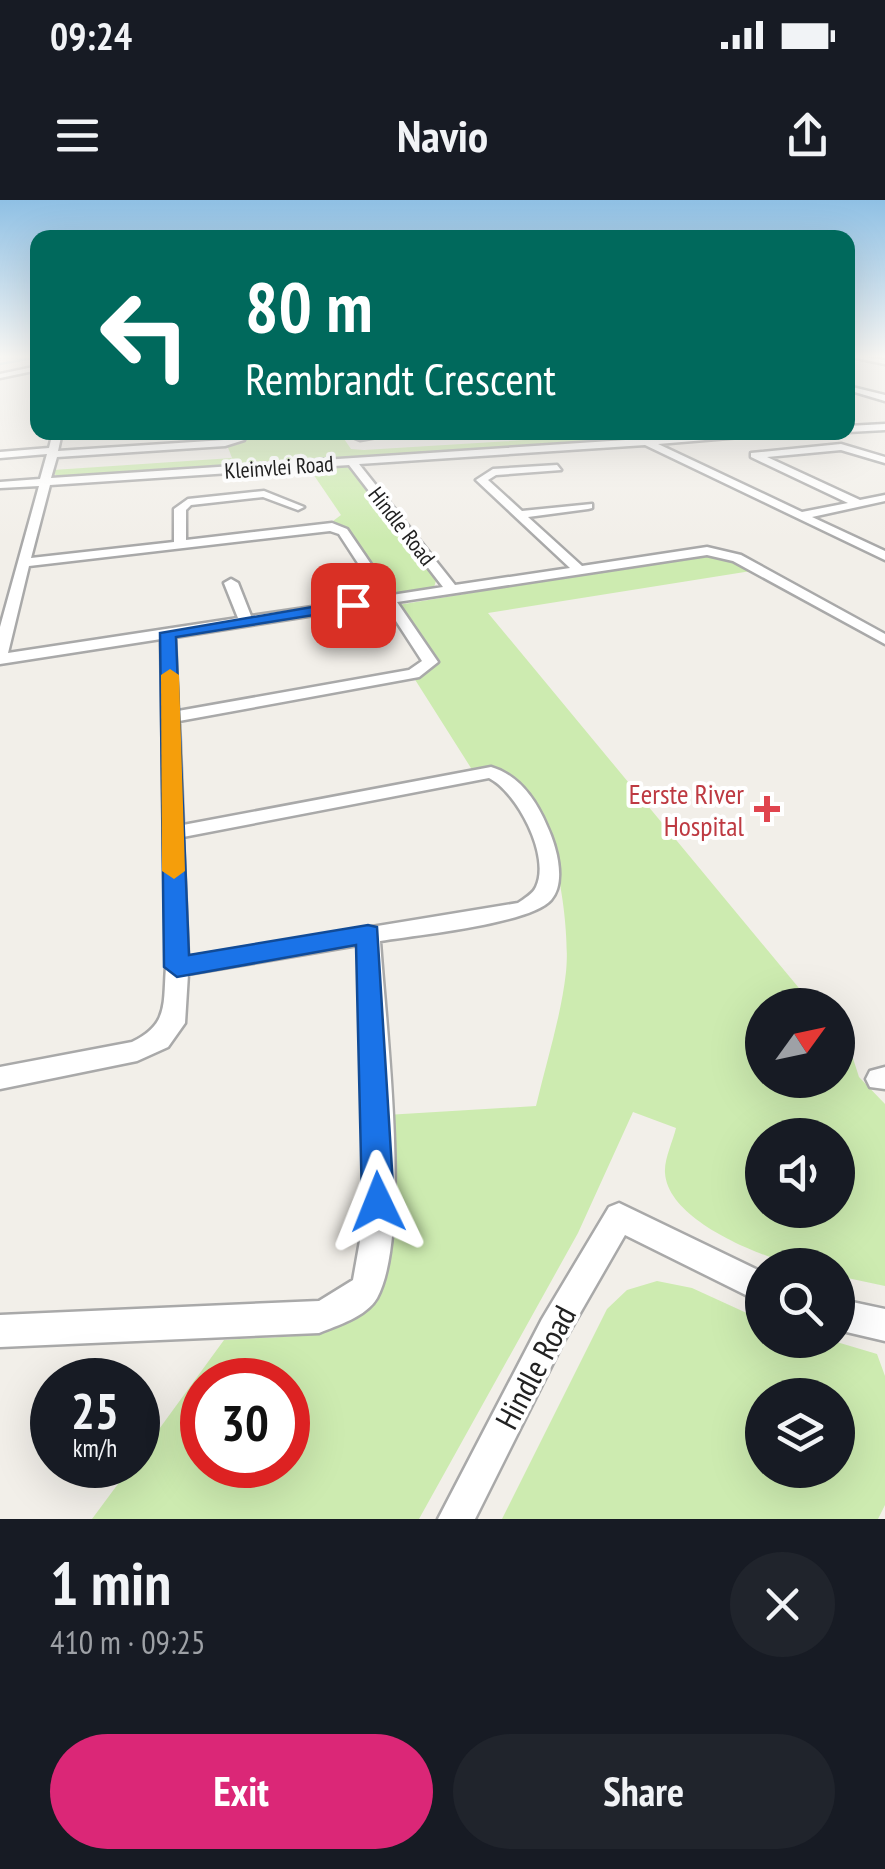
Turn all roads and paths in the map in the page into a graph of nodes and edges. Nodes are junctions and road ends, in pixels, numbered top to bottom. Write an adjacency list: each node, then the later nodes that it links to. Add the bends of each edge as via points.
1 (885, 426): 2 (street)
2 (863, 428): 3 (street); 4 (street)
3 (855, 429)
4 (885, 434)
5 (56, 440): 10 (street)
6 (234, 440): 10 (street)
7 (642, 440): 9 (street)
8 (676, 440): 9 (street, Kleinvlei Road)
9 (646, 442): 13 (street, Kleinvlei Road); 22 (street)
10 (53, 453): 11 (street); 15 (street)
11 (0, 455)
12 (885, 460): 18 (street, via 841,447 755,456)
13 (352, 462): 15 (street, Kleinvlei Road); 30 (street, Hindle Road)
14 (558, 468): 21 (street, via 482,477)
15 (45, 482): 16 (street, Kleinvlei Road); 27 (street)
16 (0, 485)
17 (885, 498): 18 (street)
18 (860, 504): 22 (street)
19 (588, 506): 21 (street)
20 (298, 507): 24 (street, via 264,494 188,502 180,508)
21 (519, 515): 28 (street)
22 (801, 516): 25 (street)
23 (885, 538): 25 (street)
24 (180, 544): 27 (street); 31 (street, via 332,527 343,532)
25 (860, 544): 26 (street)
26 (885, 556)
27 (24, 563): 36 (street)
28 (580, 570): 30 (street); 33 (street, via 726,554)
29 (231, 584): 32 (street)
30 (452, 590): 31 (street)
31 (388, 600): 32 (street); 37 (street, via 430,662 422,672)
32 (246, 621): 34 (street)
33 (878, 630): 35 (street)
34 (168, 633): 36 (street); 37 (street)
35 (885, 640)
36 (0, 656)
37 (172, 717): 38 (street)
38 (172, 833): 39 (street, via 470,772 512,782 536,820 549,874 544,895 524,910); 40 (street)
39 (368, 934): 40 (street); 45 (street, via 380,1240 364,1291 319,1316)
40 (177, 967): 41 (street, via 173,1023 148,1047)
41 (0, 1078)
42 (745, 1280): 46 (street, Hindle Road, via 618,1217)
43 (855, 1318): 44 (street)
44 (885, 1324)
45 (0, 1331)
46 (456, 1519)

